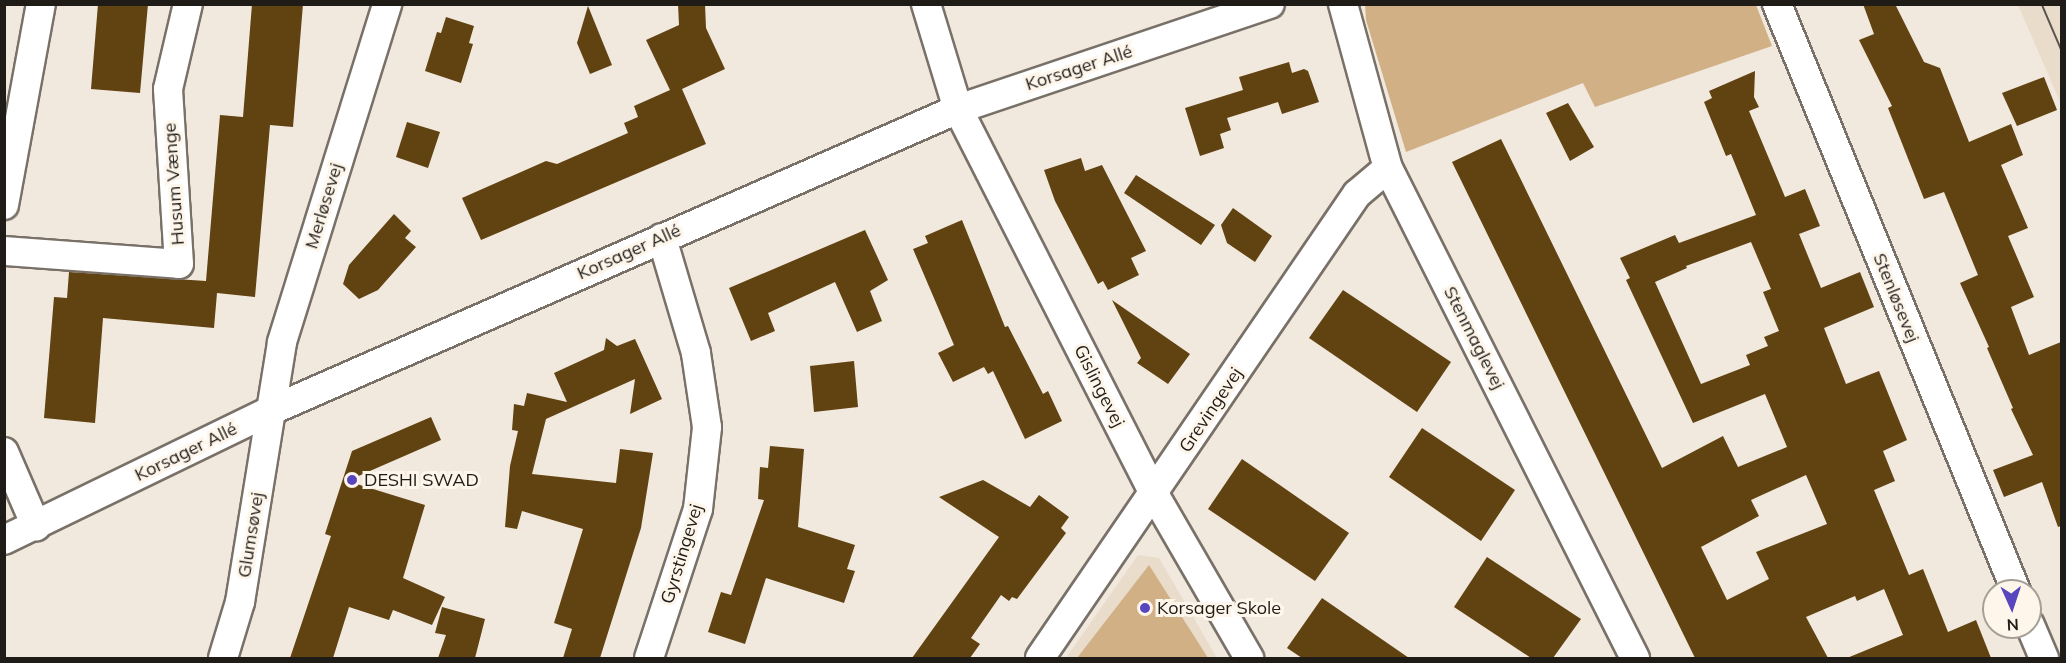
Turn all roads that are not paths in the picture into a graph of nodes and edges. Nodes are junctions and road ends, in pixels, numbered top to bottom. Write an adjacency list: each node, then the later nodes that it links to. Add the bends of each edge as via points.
1 (41, 4): 10 (street)
2 (188, 4): 12 (street, Husum Vænge, via 168,89 179,264)
3 (387, 4): 13 (street, Merløsevej, via 282,342)
4 (926, 4): 8 (street, Gislingevej)
5 (1270, 4): 8 (street, Korsager Allé)
6 (1343, 4): 9 (street, Stenmaglevej)
7 (1777, 4): 18 (street, Stenløsevej)
8 (958, 108): 11 (street, Korsager Allé); 15 (street, Gislingevej)
9 (1388, 168): 15 (street, Grevingevej, via 1357,194); 24 (street, Stenmaglevej)
10 (4, 205)
11 (662, 238): 13 (street, Korsager Allé); 21 (street, Gyrstingevej, via 696,353 707,428 698,509)
12 (4, 251)
13 (272, 410): 16 (street, Korsager Allé); 20 (street, Glumsøvej, via 240,602)
14 (4, 452): 16 (street)
15 (1154, 494): 22 (street, Grevingevej); 23 (street, Gislingevej)
16 (36, 526): 17 (street, Korsager Allé)
17 (4, 540)
18 (2011, 579)
19 (2036, 639): 25 (street)
20 (223, 658)
21 (649, 658)
22 (1040, 658)
23 (1249, 658)
24 (1635, 658)
25 (2044, 658)

